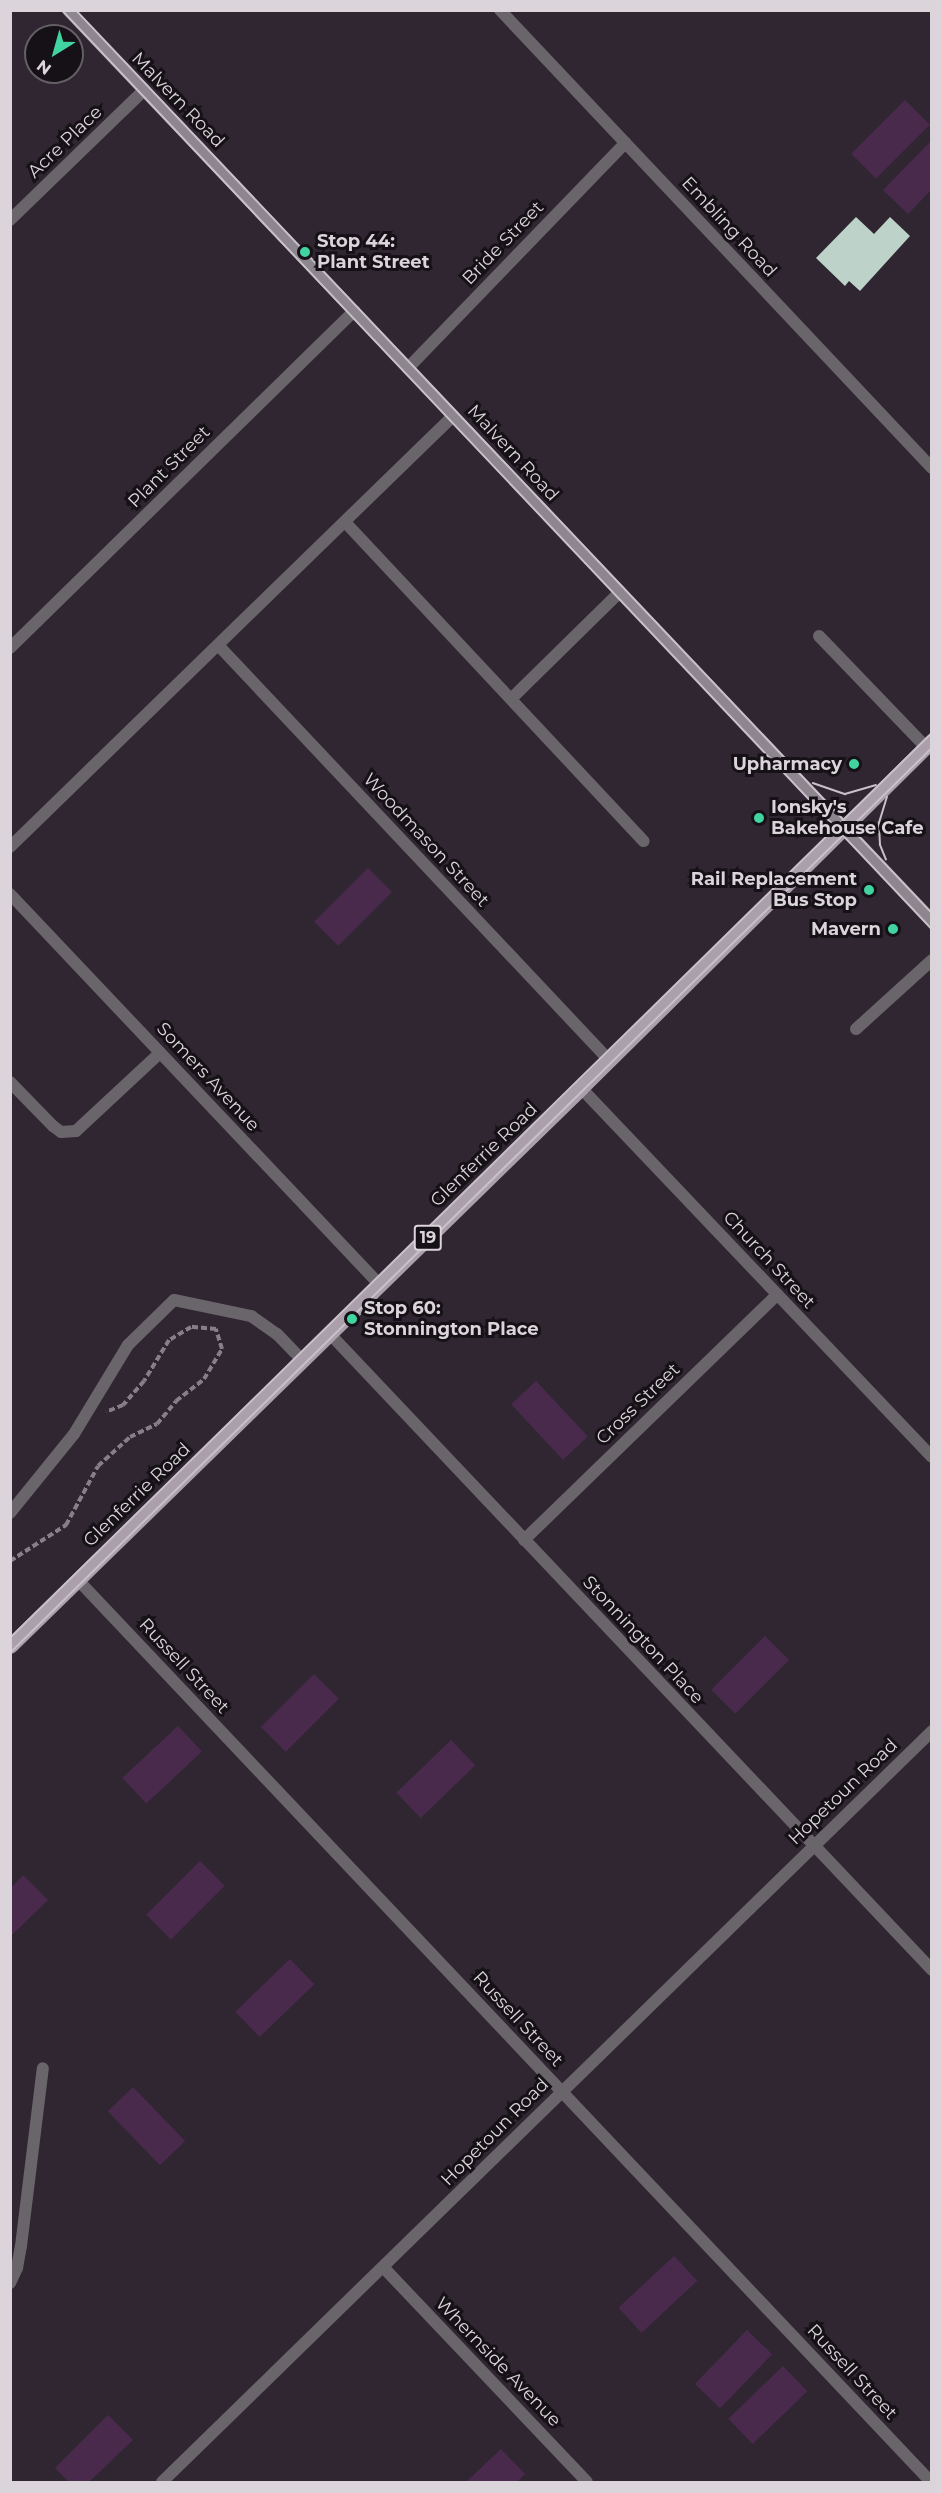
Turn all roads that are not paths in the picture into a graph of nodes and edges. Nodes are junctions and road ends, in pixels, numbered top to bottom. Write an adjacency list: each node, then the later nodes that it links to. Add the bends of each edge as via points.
1 (68, 10): 3 (main road, Malvern Road)
2 (500, 10): 4 (street, Embling Road)
3 (144, 90): 5 (street, Acre Place); 6 (main road, Malvern Road)
4 (625, 143): 7 (street, Bride Street); 9 (street, Embling Road)
5 (10, 220)
6 (354, 311): 7 (main road, Malvern Road); 14 (street, Plant Street)
7 (408, 368): 8 (main road, Malvern Road)
8 (453, 416): 10 (street); 11 (main road, Malvern Road)
9 (932, 468)
10 (345, 522): 13 (street); 15 (street)
11 (620, 592): 15 (street); 17 (main road, Malvern Road)
12 (819, 636): 16 (street)
13 (218, 645): 19 (street); 25 (street, Woodmason Street)
14 (10, 648)
15 (511, 699): 18 (street)
16 (929, 744): 17 (main road, Glenferrie Road / 19)
17 (844, 828): 21 (main road, Malvern Road); 25 (main road, Glenferrie Road / 19)
18 (644, 840)
19 (10, 847)
20 (10, 894): 24 (street, Somers Avenue)
21 (932, 920)
22 (932, 960): 23 (street)
23 (856, 1029)
24 (160, 1053): 26 (street, via 76,1131 62,1132 53,1126); 28 (street, Somers Avenue)
25 (609, 1060): 27 (main road, Glenferrie Road / 19)
26 (10, 1082)
27 (581, 1088): 28 (main road, Glenferrie Road / 19); 29 (street, Church Street)
28 (380, 1285): 30 (main road, Glenferrie Road / 19)
29 (777, 1295): 32 (street, Church Street); 34 (street, Cross Street)
30 (330, 1334): 31 (main road, Glenferrie Road / 19); 34 (street, Stonnington Place)
31 (303, 1360): 33 (street, via 252,1316 174,1300 128,1345 74,1434); 35 (main road, Glenferrie Road / 19)
32 (932, 1457)
33 (10, 1513)
34 (524, 1540): 38 (street, Stonnington Place)
35 (78, 1580): 36 (main road, Glenferrie Road / 19); 41 (street, Russell Street)
36 (10, 1646)
37 (932, 1731): 38 (street, Hopetoun Road)
38 (814, 1845): 39 (street, Stonnington Place); 41 (street, Hopetoun Road)
39 (932, 1970)
40 (43, 2068): 43 (street, via 21,2246)
41 (562, 2091): 42 (street, Hopetoun Road); 46 (street, Russell Street)
42 (383, 2267): 44 (street, Hopetoun Road); 45 (street, Whernside Avenue)
43 (10, 2283)
44 (162, 2482)
45 (587, 2482)
46 (931, 2482)

